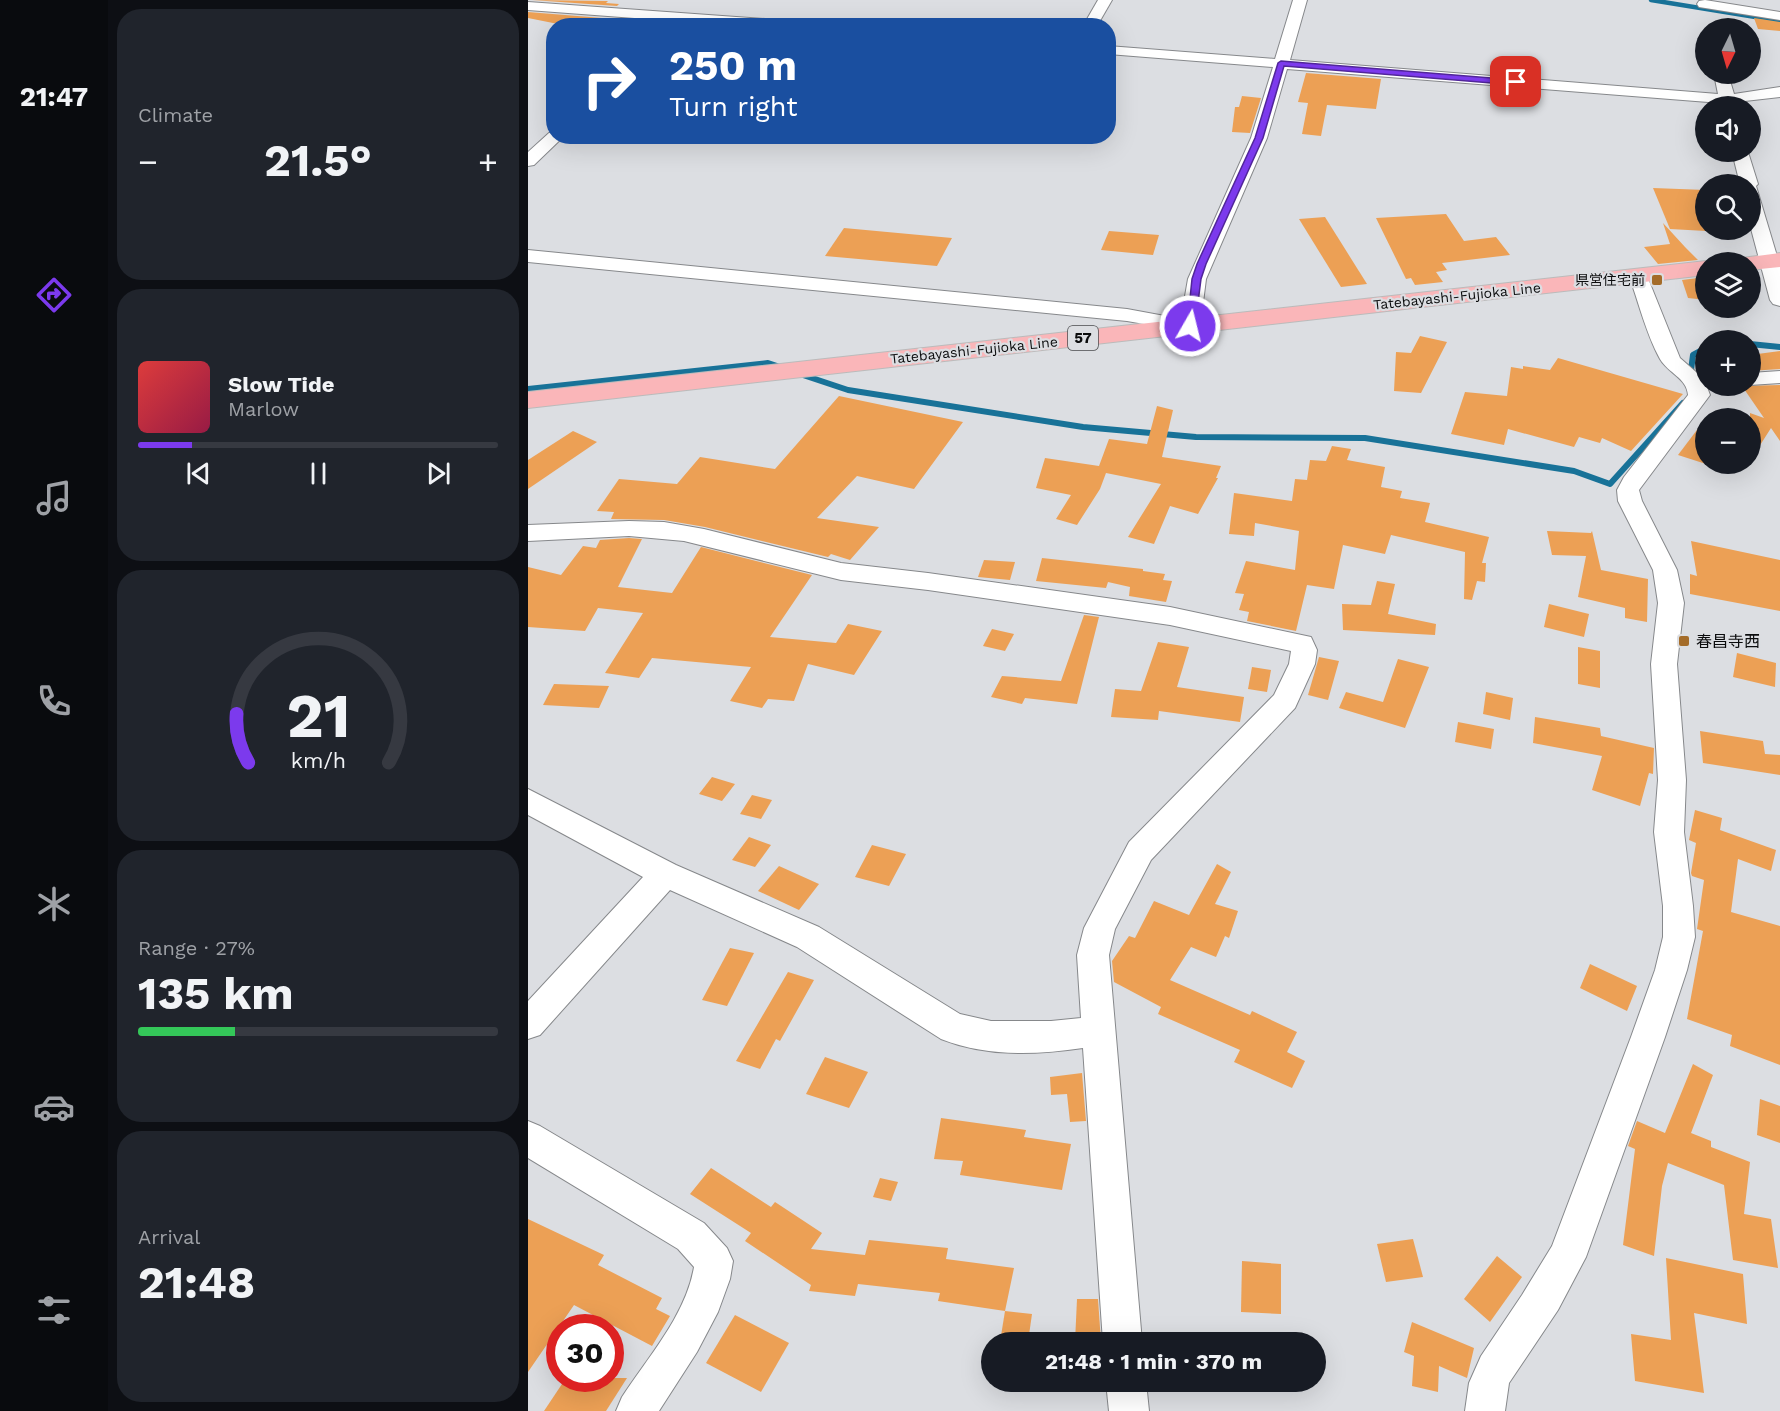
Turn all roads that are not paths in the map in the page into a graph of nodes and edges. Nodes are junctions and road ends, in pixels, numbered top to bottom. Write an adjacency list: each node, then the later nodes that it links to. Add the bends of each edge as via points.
1 (1105, 0): 9 (street)
2 (1300, 0): 12 (street)
3 (1700, 1): 6 (street); 10 (street)
4 (528, 6): 7 (street)
5 (705, 6): 8 (street)
6 (1780, 16)
7 (655, 18)
8 (691, 18)
9 (1095, 18)
10 (1707, 18)
11 (1116, 51): 12 (street)
12 (1281, 63): 15 (street); 24 (street, via 1259,138 1202,264)
13 (1780, 92): 14 (street)
14 (1761, 96)
15 (1695, 100)
16 (546, 144): 17 (street)
17 (528, 160)
18 (1761, 236): 20 (street)
19 (528, 256): 24 (street, via 1127,315)
20 (1767, 262): 23 (street)
21 (1695, 269): 22 (main road, Tatebayashi-Fujioka Line / 57)
22 (1638, 276): 24 (main road, Tatebayashi-Fujioka Line / 57); 27 (street, via 1672,362)
23 (1780, 300)
24 (1190, 326): 29 (main road, Tatebayashi-Fujioka Line / 57)
25 (1780, 377): 26 (street)
26 (1761, 378)
27 (1695, 379)
28 (1699, 396): 40 (street, via 1628,490 1633,508 1665,570 1670,595 1664,664 1672,780 1669,832 1679,937 1648,1037 1567,1257 1497,1365 1489,1382)
29 (528, 400)
30 (528, 533): 34 (street, via 554,535 611,527 664,530 826,568 1170,616 1302,644 1305,652 1300,670 1285,701 1140,851 1100,928 1093,955)
31 (528, 801): 32 (street)
32 (665, 874): 33 (street); 34 (street, via 808,938 953,1028 991,1037 1051,1037)
33 (528, 1024)
34 (1099, 1031): 36 (street)
35 (528, 1138): 38 (street, via 691,1236 714,1261 713,1278 692,1322)
36 (1122, 1332)
37 (1127, 1392): 39 (street)
38 (636, 1411)
39 (1129, 1411)
40 (1485, 1411)

